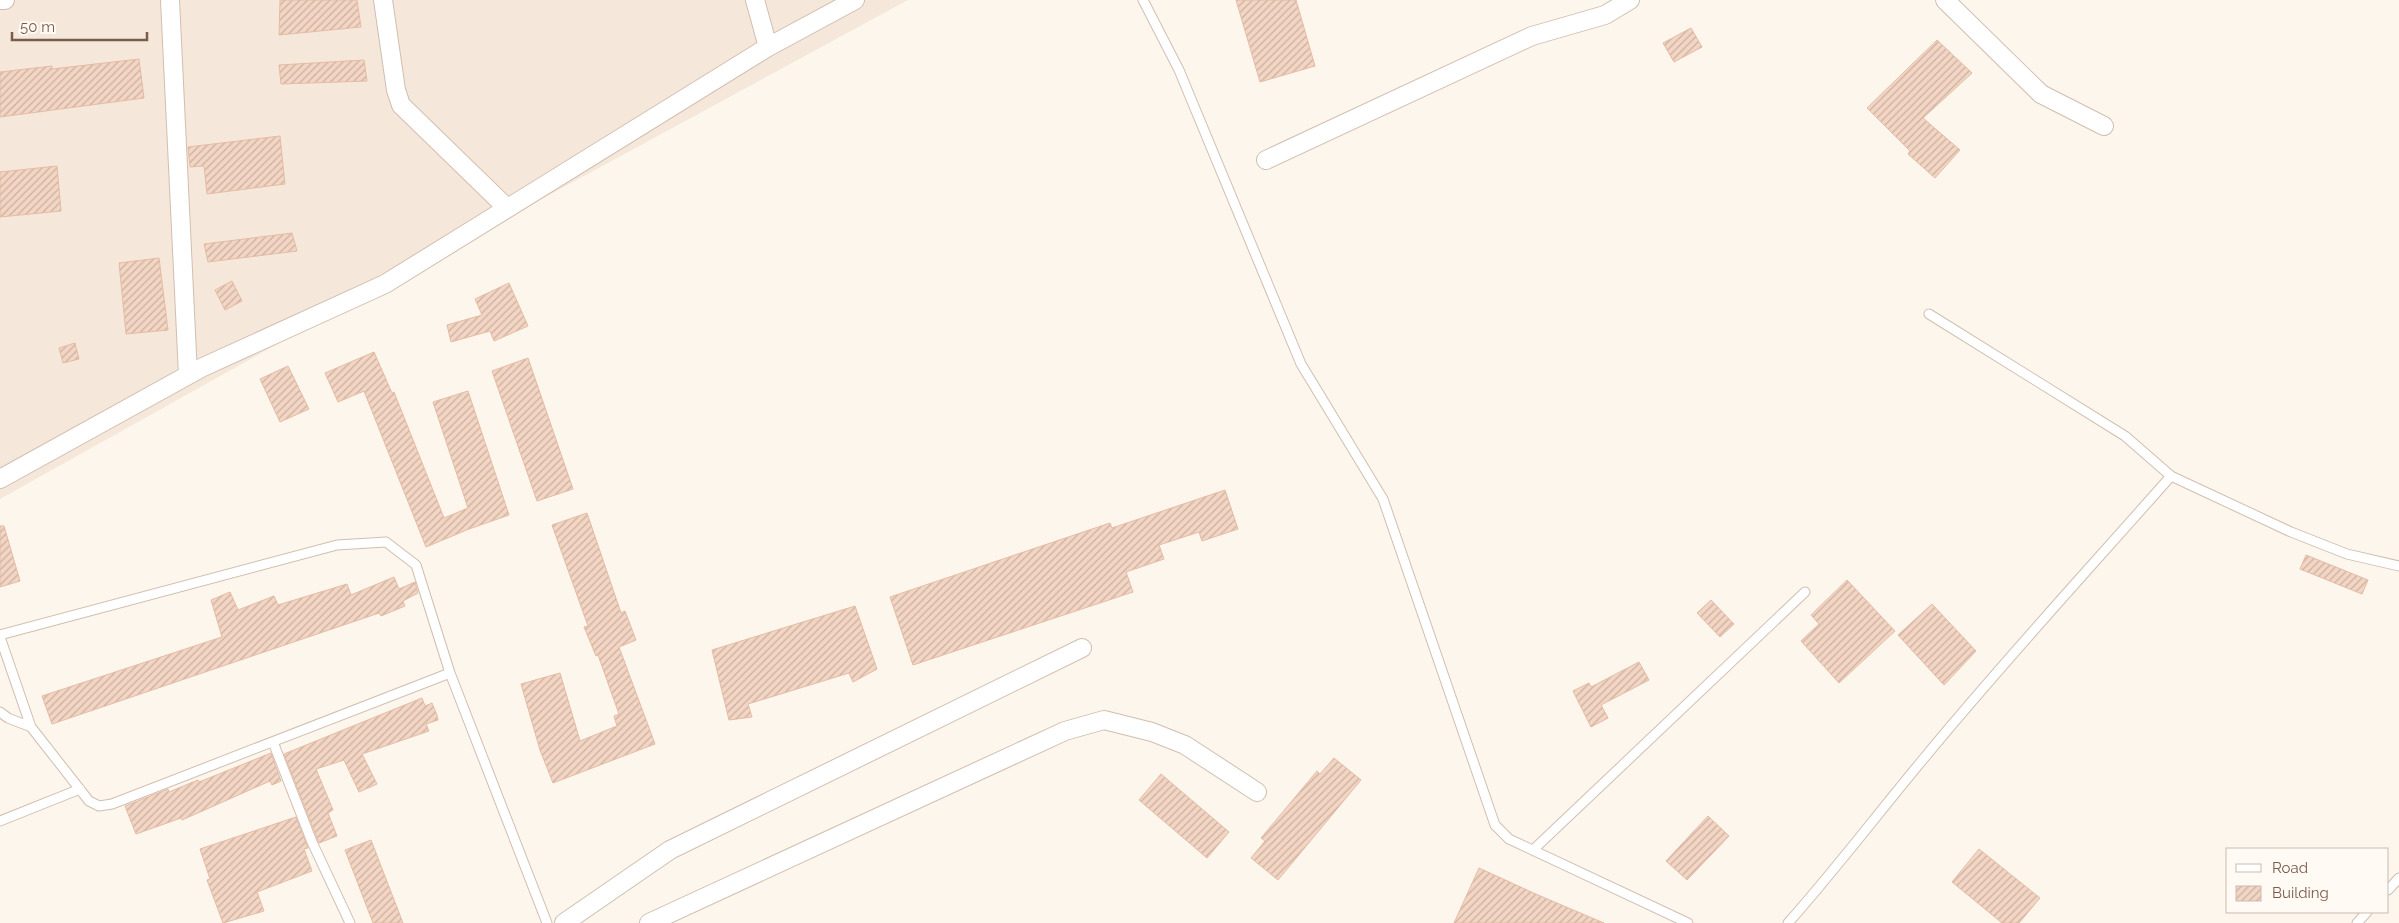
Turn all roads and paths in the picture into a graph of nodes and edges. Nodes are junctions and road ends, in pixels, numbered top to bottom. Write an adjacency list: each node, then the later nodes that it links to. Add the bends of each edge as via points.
1 (0, 0): 2 (street)
2 (5, 0)
3 (170, 0): 15 (street)
4 (383, 0): 13 (street, via 396,90 402,105)
5 (755, 0): 10 (street)
6 (855, 0): 10 (street)
7 (1143, 0): 29 (lane, via 1179,70 1300,364 1383,499 1495,825 1509,839)
8 (1630, 0): 12 (street, via 1605,15 1532,36)
9 (1945, 0): 11 (street, via 2041,94)
10 (768, 47): 13 (street)
11 (2104, 126)
12 (1266, 160)
13 (507, 208): 15 (street, via 385,284)
14 (1928, 314): 16 (lane, via 2125,436)
15 (188, 375): 17 (street)
16 (2171, 476): 18 (lane, via 2339,551); 38 (lane, via 1977,696)
17 (0, 479)
18 (2399, 566)
19 (1805, 592): 29 (lane)
20 (0, 636): 22 (lane, via 337,545 386,542 416,565); 24 (lane)
21 (1082, 648): 35 (street, via 670,850)
22 (450, 673): 25 (lane); 34 (lane)
23 (0, 712): 24 (lane)
24 (31, 727): 26 (lane)
25 (273, 742): 26 (lane, via 112,804 99,806 89,801); 33 (lane, via 312,842)
26 (80, 789): 28 (lane)
27 (1257, 792): 36 (street, via 1185,746 1152,732 1104,720 1065,731)
28 (0, 820)
29 (1533, 850): 37 (lane)
30 (2399, 878): 31 (lane)
31 (2389, 889)
32 (2366, 913): 39 (lane)
33 (350, 923)
34 (547, 923)
35 (564, 923)
36 (650, 923)
37 (1688, 923)
38 (1788, 923)
39 (2357, 923)

